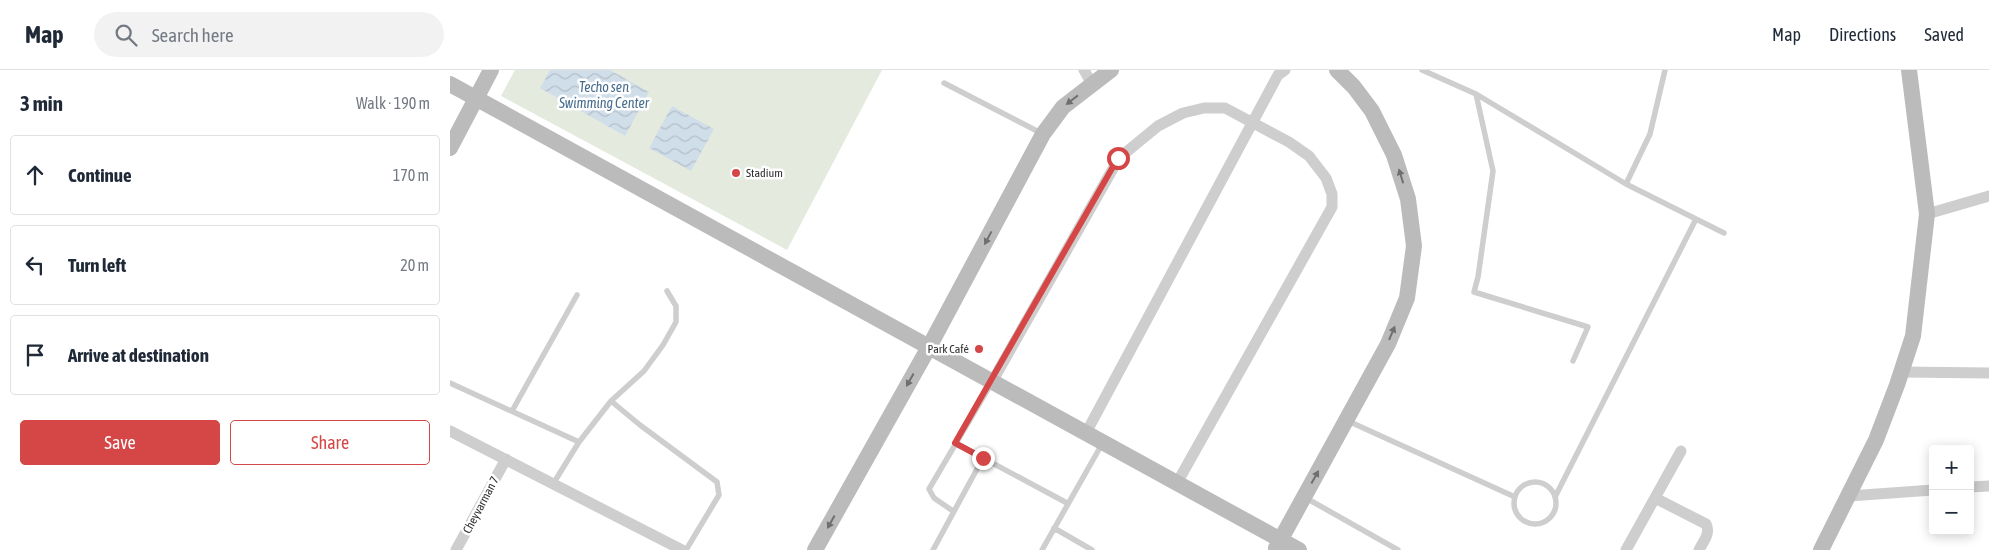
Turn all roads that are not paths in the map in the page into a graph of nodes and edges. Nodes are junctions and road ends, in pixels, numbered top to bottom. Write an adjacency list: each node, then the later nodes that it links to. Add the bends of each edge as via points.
1 (491, 70): 12 (street)
2 (1110, 70): 8 (street)
3 (1285, 70): 13 (street, via 1278,75)
4 (1337, 70): 31 (street, one-way to 4, via 1388,344 1407,298 1414,246 1408,199 1394,155 1372,111)
5 (1422, 70): 11 (lane)
6 (1665, 70): 16 (lane, via 1650,134)
7 (1909, 70): 18 (street)
8 (1088, 77): 14 (street, one-way to 14)
9 (944, 83): 14 (lane)
10 (450, 84): 12 (street)
11 (1476, 94): 16 (lane); 24 (lane, via 1493,171 1474,292 1588,327)
12 (476, 98): 15 (street); 23 (street)
13 (1252, 122): 27 (street, via 1225,108 1183,113 1158,126 1118,158); 33 (street); 41 (street, via 1309,156 1326,178 1332,194 1332,207)
14 (1043, 134): 23 (street, one-way to 23)
15 (450, 148)
16 (1626, 184): 19 (lane)
17 (1989, 196): 18 (street)
18 (1927, 214): 25 (street, via 1913,336)
19 (1696, 219): 20 (lane); 48 (lane)
20 (1724, 233)
21 (667, 291): 29 (lane, via 676,306 676,322 644,371)
22 (577, 295): 30 (lane)
23 (928, 347): 27 (street); 57 (street, one-way to 57)
24 (1573, 361)
25 (1902, 372): 26 (street); 45 (street, via 1876,440)
26 (1989, 372)
27 (992, 382): 33 (street); 35 (lane)
28 (450, 383): 30 (lane)
29 (611, 400): 34 (lane); 56 (lane, via 716,482 719,495)
30 (512, 412): 34 (lane)
31 (1347, 420): 46 (street, one-way to 31); 47 (lane)
32 (450, 431): 39 (street)
33 (1086, 433): 36 (street)
34 (579, 442): 40 (lane)
35 (955, 443): 38 (lane); 51 (lane, via 929,489 934,498)
36 (1103, 443): 41 (street); 50 (lane)
37 (1681, 452): 49 (street)
38 (983, 458): 50 (lane); 51 (lane)
39 (506, 459): 40 (street); 55 (street, Cheyvarman 7)
40 (553, 484): 56 (street)
41 (1178, 484): 53 (street)
42 (1989, 486): 43 (street)
43 (1974, 487)
44 (1929, 490): 45 (street)
45 (1849, 496): 65 (street)
46 (1304, 497): 53 (street); 54 (lane)
47 (1515, 497): 48 (lane, via 1525,484 1536,482 1546,485); 48 (lane, via 1514,507 1520,518 1532,524 1543,523 1552,516 1557,503)
48 (1555, 497)
49 (1655, 498): 63 (street); 64 (street, via 1706,524 1708,533)
50 (1068, 503): 52 (lane)
51 (954, 510): 58 (lane)
52 (1054, 528): 59 (lane); 60 (lane)
53 (1278, 545): 61 (street)
54 (1386, 547): 62 (lane)
55 (456, 550)
56 (684, 550)
57 (815, 550)
58 (933, 550)
59 (1042, 550)
60 (1092, 550)
61 (1299, 550)
62 (1398, 550)
63 (1626, 550)
64 (1699, 550)
65 (1821, 550)

